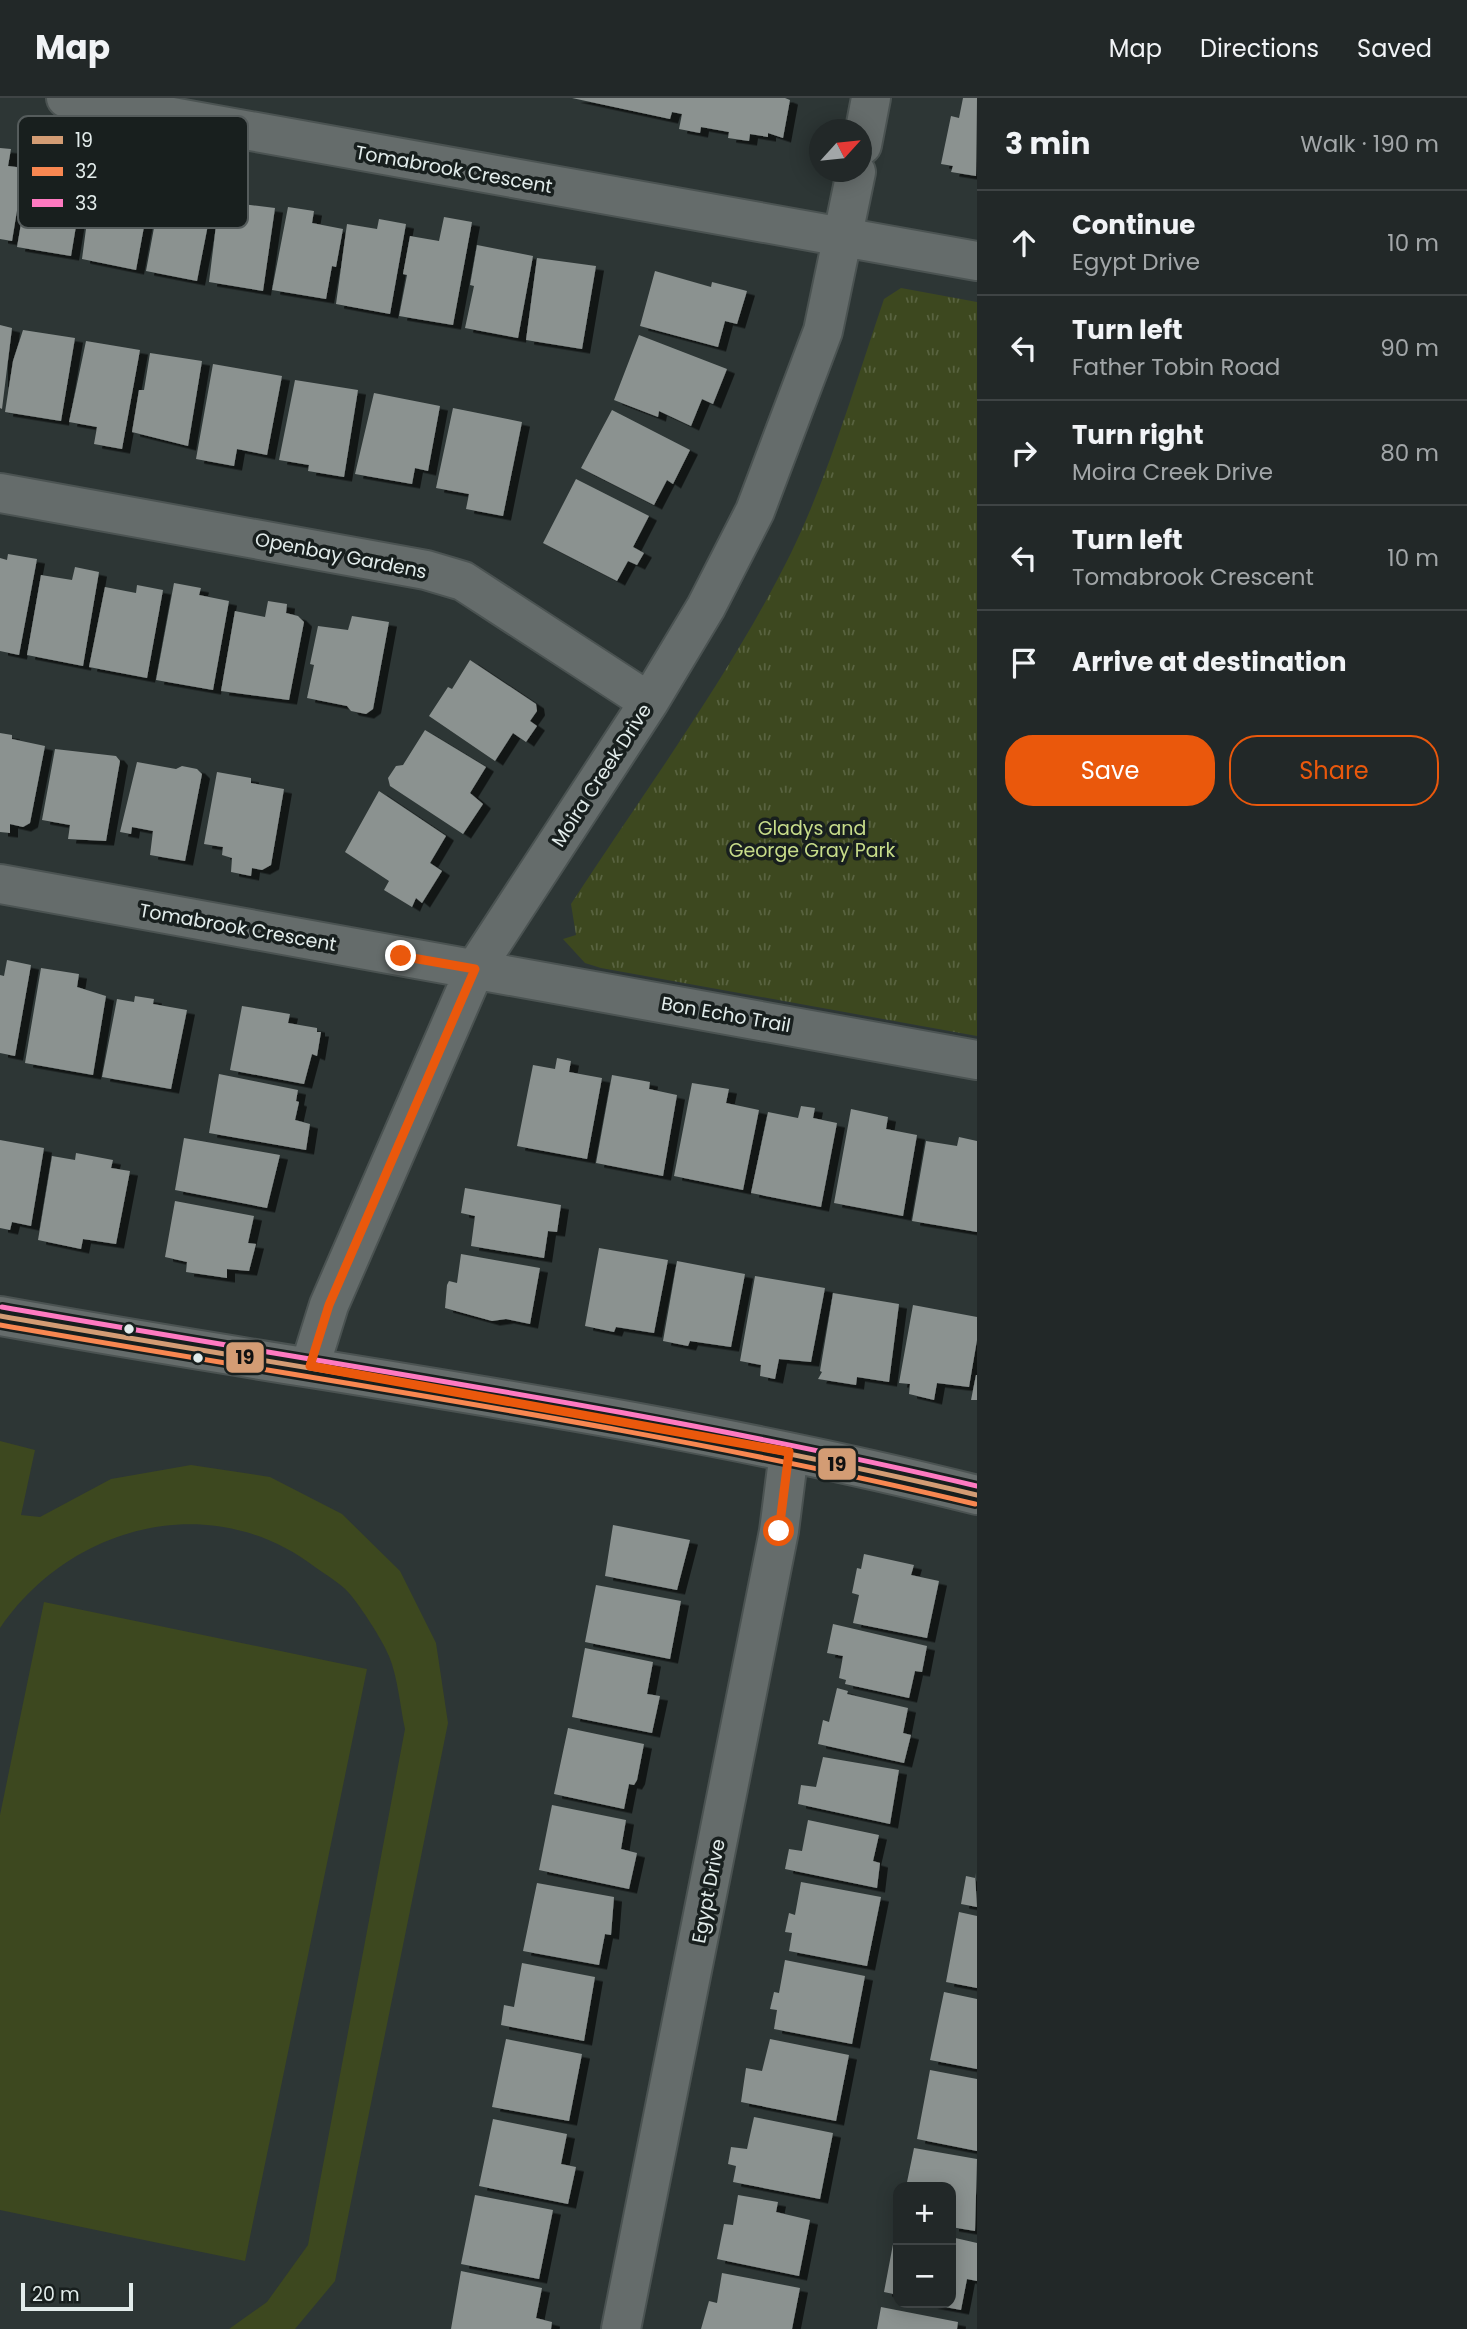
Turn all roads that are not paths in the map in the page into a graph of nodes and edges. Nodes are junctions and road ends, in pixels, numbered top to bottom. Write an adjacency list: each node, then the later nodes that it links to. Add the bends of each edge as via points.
1 (66, 98): 3 (street, Tomabrook Crescent)
2 (871, 98): 4 (street)
3 (166, 116)
4 (867, 119)
5 (248, 131): 7 (street, Tomabrook Crescent)
6 (854, 182): 7 (street, Moira Creek Drive)
7 (843, 238): 8 (street, Tomabrook Crescent); 10 (street, Moira Creek Drive, via 820,341 773,469 713,595)
8 (977, 261)
9 (0, 493): 10 (street, Openbay Gardens, via 426,570 463,581)
10 (649, 702): 12 (street, Moira Creek Drive)
11 (0, 884): 12 (street, Tomabrook Crescent)
12 (475, 969): 13 (street, Bon Echo Trail); 15 (street, Moira Creek Drive, via 329,1305)
13 (977, 1060)
14 (0, 1317): 15 (street)
15 (310, 1366): 16 (street)
16 (789, 1452): 17 (street); 18 (street, Egypt Drive, via 779,1531)
17 (977, 1495)
18 (621, 2329)

